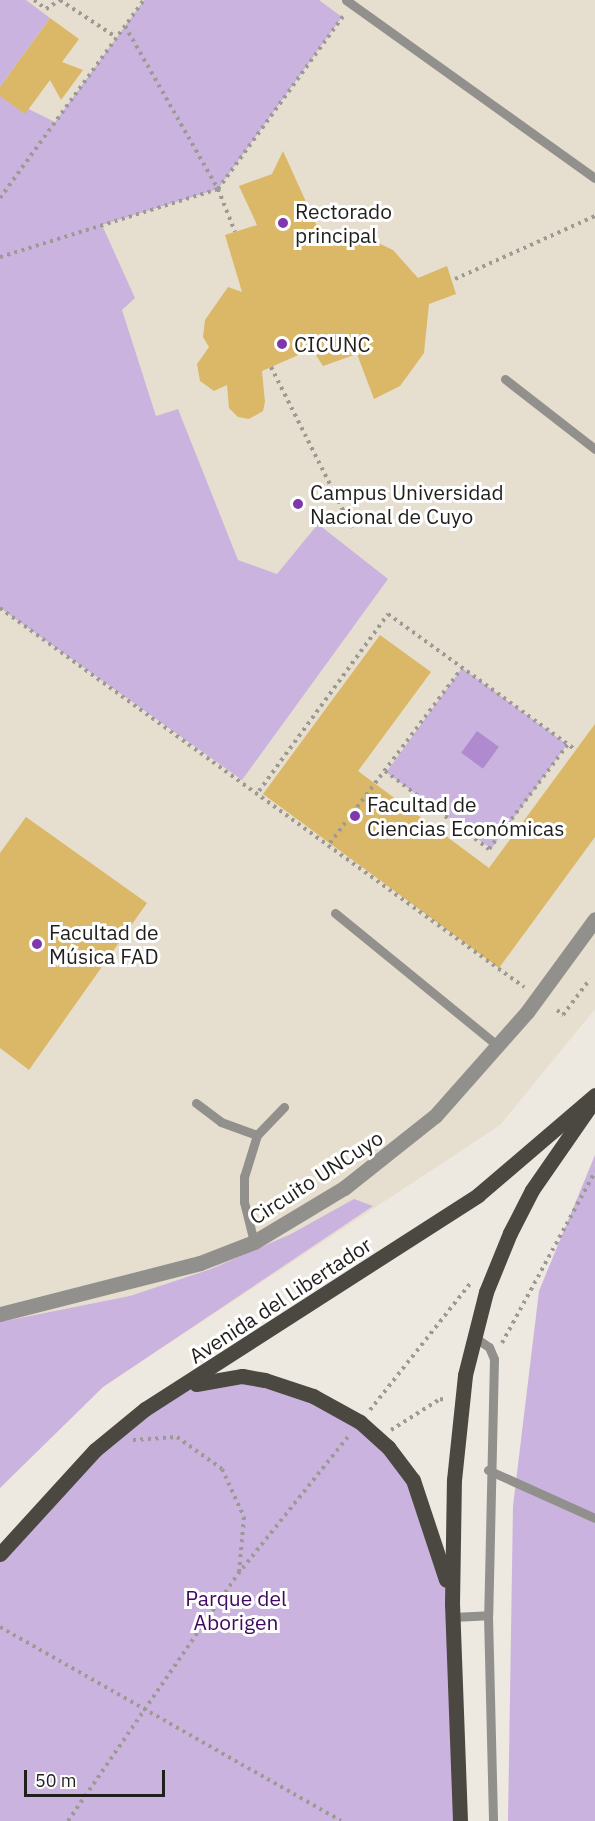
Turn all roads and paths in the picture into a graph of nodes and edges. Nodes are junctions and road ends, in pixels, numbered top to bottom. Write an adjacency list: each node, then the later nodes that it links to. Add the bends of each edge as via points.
1 (34, 0): 6 (path, via 46,9 60,0)
2 (144, 0): 5 (path)
3 (346, 0): 7 (lane)
4 (342, 17): 8 (path)
5 (125, 26): 6 (path); 8 (path)
6 (116, 37): 9 (path)
7 (595, 178)
8 (218, 189): 11 (path); 12 (path)
9 (0, 198)
10 (595, 216): 13 (path)
11 (235, 232)
12 (0, 257)
13 (455, 279)
14 (271, 367): 17 (path)
15 (505, 379): 16 (lane)
16 (595, 449)
17 (352, 528)
18 (0, 608): 23 (path)
19 (462, 668): 20 (path); 22 (path); 23 (path, via 388,614)
20 (568, 744): 21 (path); 22 (path, via 489,849)
21 (576, 750)
22 (385, 771): 24 (path)
23 (259, 791): 24 (path)
24 (330, 843): 28 (path)
25 (335, 914): 30 (lane)
26 (595, 919): 30 (street, Circuito UNCuyo)
27 (590, 979): 29 (path, via 563,1015)
28 (524, 987)
29 (556, 1010)
30 (498, 1046): 36 (street, Circuito UNCuyo, via 435,1116 387,1158)
31 (595, 1097): 39 (main road, Avenida del Libertador, via 532,1190 510,1233); 41 (main road, Avenida del Libertador, via 478,1196)
32 (196, 1103): 34 (lane, via 221,1122)
33 (284, 1107): 34 (lane)
34 (257, 1135): 36 (lane, via 244,1177 244,1202)
35 (595, 1172): 40 (path, via 511,1334)
36 (254, 1242): 38 (street, Circuito UNCuyo, via 159,1276)
37 (474, 1278): 43 (path)
38 (0, 1314)
39 (473, 1336): 40 (lane); 42 (main road, Avenida del Libertador)
40 (493, 1352): 46 (lane)
41 (187, 1386): 43 (main road, via 242,1376 265,1380 313,1396); 48 (main road, Avenida del Libertador, via 145,1410 95,1450)
42 (463, 1400): 44 (path, via 440,1399 391,1430); 50 (main road, Avenida del Libertador, via 454,1480)
43 (360, 1422): 49 (path); 50 (main road, via 388,1447 413,1480)
44 (383, 1430)
45 (126, 1442): 49 (path, via 177,1437 222,1469 244,1517)
46 (488, 1470): 47 (lane); 51 (lane)
47 (595, 1518)
48 (0, 1554)
49 (238, 1574): 53 (path)
50 (452, 1610): 51 (lane); 58 (main road, Avenida del Libertador)
51 (488, 1615): 59 (lane)
52 (0, 1627): 53 (path)
53 (143, 1710): 54 (path); 55 (path)
54 (332, 1816): 56 (path); 57 (path)
55 (68, 1821)
56 (329, 1821)
57 (341, 1821)
58 (460, 1821)
59 (493, 1821)

